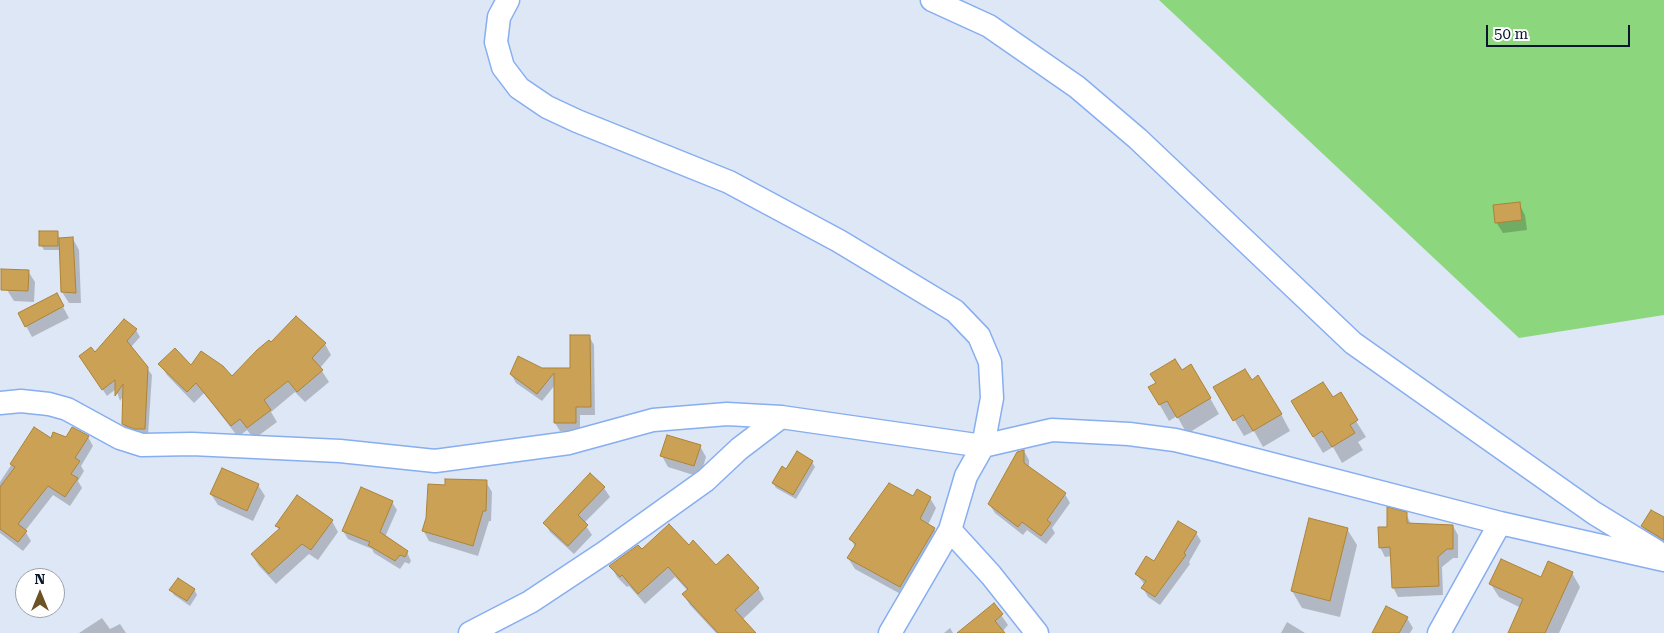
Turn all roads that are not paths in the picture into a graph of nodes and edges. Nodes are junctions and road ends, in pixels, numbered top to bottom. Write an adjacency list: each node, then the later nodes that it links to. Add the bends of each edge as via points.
1 (508, 0): 5 (street, via 499,17 496,42 503,67 519,88 578,122 728,182 839,242 955,312 979,336 990,362 992,398)
2 (932, 0): 8 (street, via 988,26 1077,87 1138,139 1353,342 1594,513)
3 (0, 403): 4 (street, via 20,401 67,409 120,438 142,445 192,444 340,452 435,461 568,443 653,420 690,415)
4 (781, 417): 5 (street); 9 (street, via 739,449 706,480 604,554 530,602)
5 (983, 446): 6 (street, via 1052,430 1175,440); 7 (street, via 966,476)
6 (1500, 523): 8 (street); 12 (street)
7 (950, 530): 10 (street); 11 (street)
8 (1664, 558)
9 (470, 633)
10 (890, 633)
11 (1037, 633)
12 (1439, 633)

